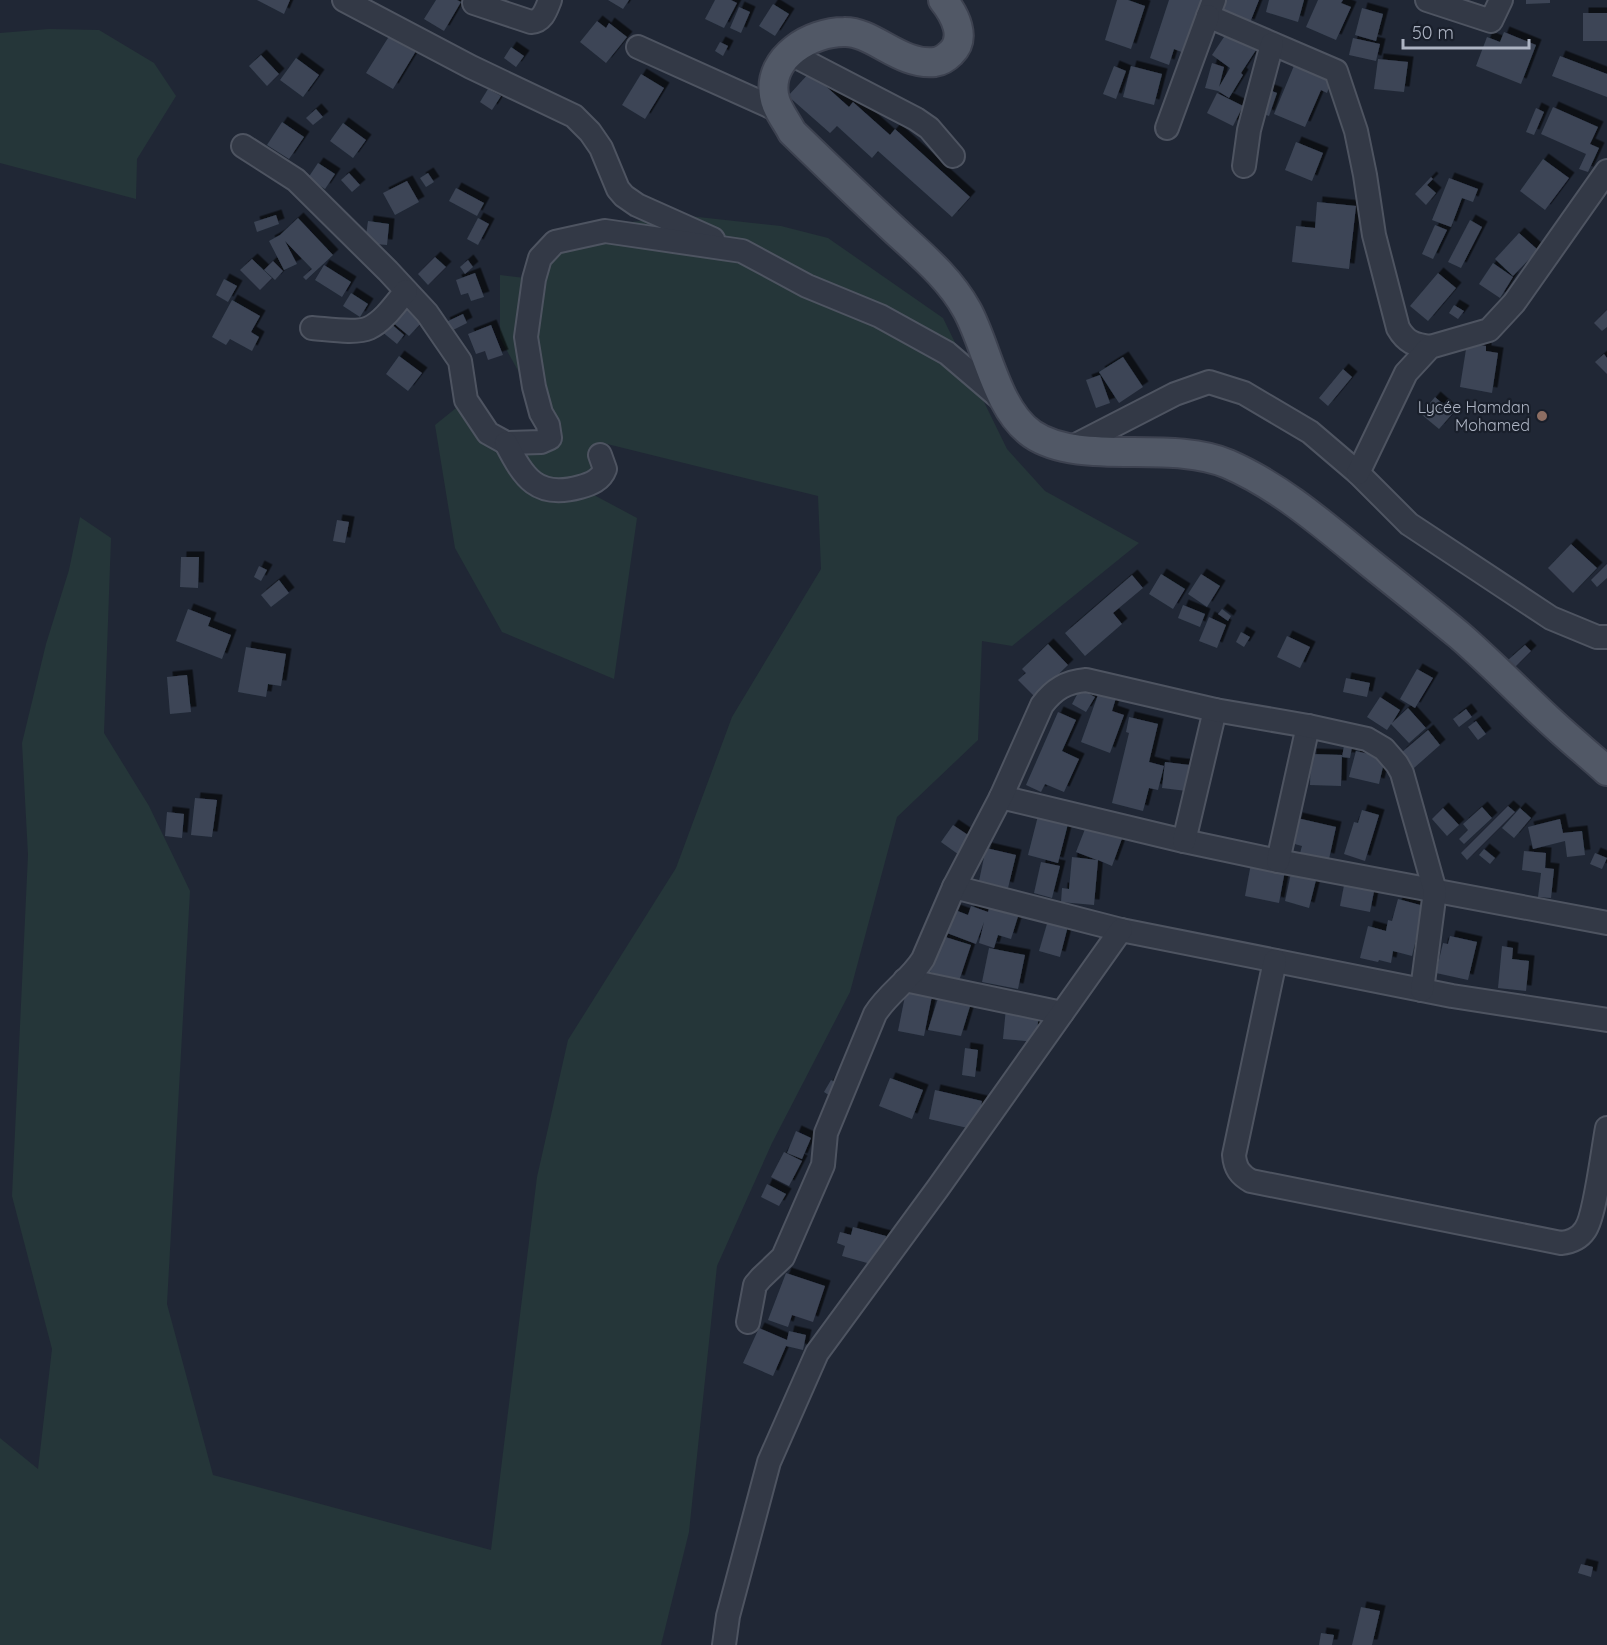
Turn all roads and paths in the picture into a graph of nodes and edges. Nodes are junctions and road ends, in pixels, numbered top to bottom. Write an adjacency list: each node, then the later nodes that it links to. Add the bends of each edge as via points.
1 (344, 0): 17 (street, via 574,116 596,140 624,196 637,206)
2 (550, 0): 6 (street, via 542,17 531,22)
3 (943, 0): 10 (main road, via 959,32 958,43 945,59 919,62 863,36 845,32 811,39)
4 (1427, 0): 5 (street, via 1491,21)
5 (1501, 0)
6 (474, 3)
7 (1211, 8): 8 (street); 12 (street)
8 (1272, 44): 15 (street, via 1249,130); 20 (street, via 1336,71 1356,131 1374,235 1398,328 1404,339)
9 (638, 47): 11 (street)
10 (789, 53): 11 (main road, via 777,71 773,94); 14 (street, via 916,119)
11 (780, 111): 21 (main road, via 792,132 957,294 976,328)
12 (1167, 128)
13 (243, 146): 18 (street, via 296,180)
14 (953, 156)
15 (1245, 166)
16 (1607, 171): 20 (street, via 1514,303 1489,330)
17 (741, 251): 21 (street, via 807,286 880,316 947,353); 22 (street, via 605,231 555,242 540,258 526,337 534,387 550,438)
18 (406, 291): 19 (street, via 368,328); 22 (street, via 427,313 460,361 466,400 471,408 488,433)
19 (312, 328)
20 (1430, 347): 25 (street, via 1406,373)
21 (1006, 403): 23 (main road, via 1032,434)
22 (506, 443): 24 (street, via 530,480 554,492 589,485 602,476 605,469)
23 (1072, 447): 25 (street, via 1175,394 1209,382 1245,393 1310,432); 29 (main road, via 1199,455 1259,479 1317,519 1460,636)
24 (600, 455)
25 (1358, 473): 26 (street, via 1409,524 1542,613 1597,637)
26 (1607, 637)
27 (1215, 710): 28 (street); 30 (street, via 1086,680 1072,681 1050,694 1042,705); 31 (street)
28 (1308, 726): 32 (street); 34 (street, via 1366,740 1391,756 1402,772)
29 (1607, 771)
30 (1001, 797): 31 (street); 33 (street)
31 (1184, 841): 32 (street)
32 (1278, 861): 34 (street)
33 (954, 887): 36 (street); 38 (street, via 923,959)
34 (1435, 891): 35 (street); 39 (street)
35 (1607, 923)
36 (1121, 930): 37 (street); 40 (street)
37 (1275, 961): 39 (street); 42 (street, via 1234,1155 1245,1178 1561,1244 1579,1237 1589,1221)
38 (905, 980): 40 (street); 43 (street, via 875,1014 826,1133 823,1165 783,1257 755,1286)
39 (1422, 990): 41 (street)
40 (1062, 1013): 44 (street, via 810,1366 769,1462 728,1616)
41 (1607, 1020)
42 (1607, 1128)
43 (748, 1322)
44 (724, 1645)

